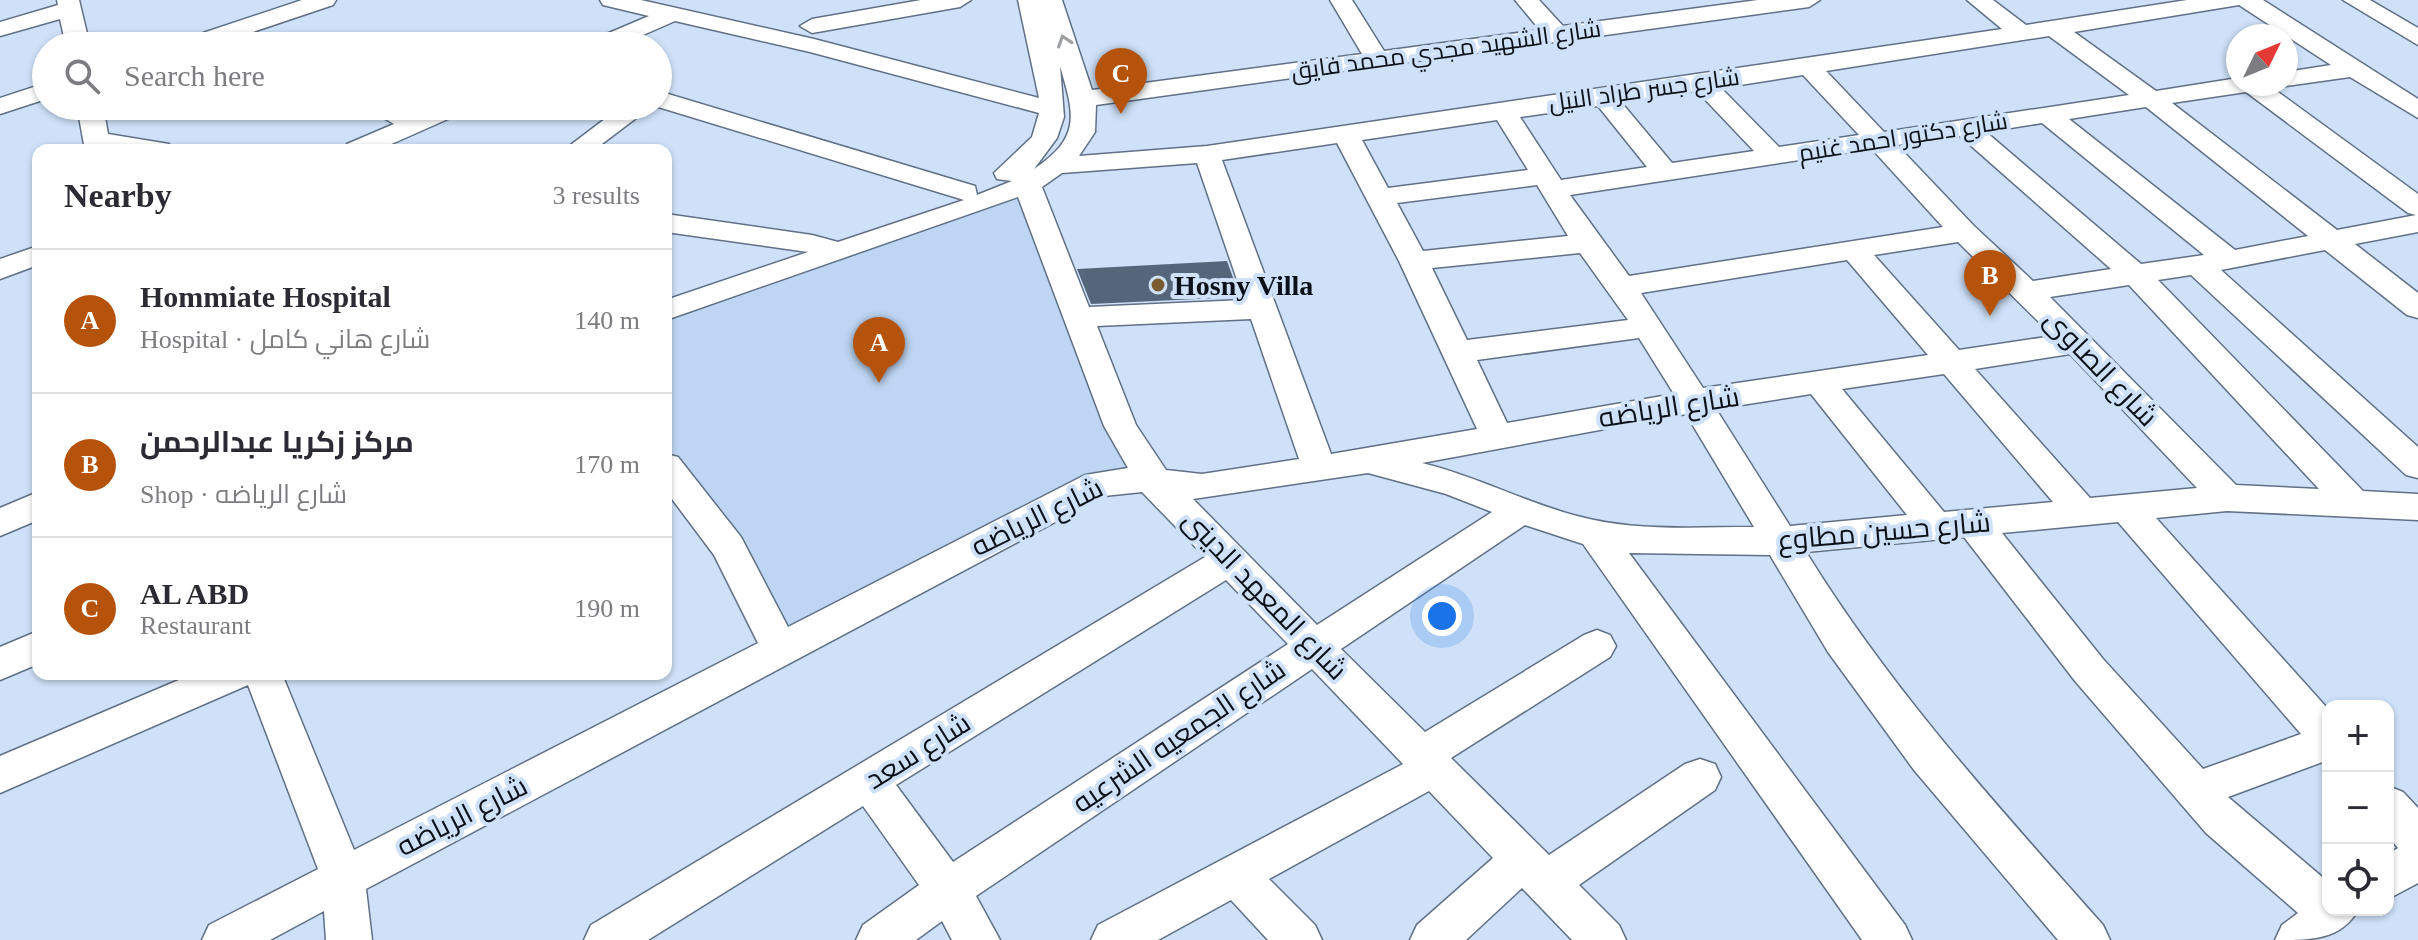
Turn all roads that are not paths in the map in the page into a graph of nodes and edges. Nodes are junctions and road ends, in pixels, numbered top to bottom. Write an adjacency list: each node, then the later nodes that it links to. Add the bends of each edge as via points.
1 (325, 0): 24 (street)
2 (611, 0): 19 (street)
3 (732, 0): 19 (street)
4 (803, 0): 28 (street)
5 (960, 0): 28 (street)
6 (1029, 0): 45 (street)
7 (1051, 0): 41 (street, one-way to 7)
8 (1341, 0): 30 (street)
9 (1526, 0): 27 (street)
10 (1676, 0): 18 (street)
11 (1809, 0): 18 (street, شارع الشهيد مجدي محمد فايق)
12 (1978, 0): 26 (street)
13 (2231, 0): 22 (street, شارع جسر طراد النيل)
14 (2247, 0): 32 (street)
15 (2354, 0): 29 (street)
16 (2377, 0): 20 (street)
17 (69, 5): 21 (street); 23 (street)
18 (1695, 16): 27 (street, شارع الشهيد مجدي محمد فايق)
19 (678, 17): 25 (street); 28 (street)
20 (2418, 25)
21 (0, 29)
22 (2055, 29): 26 (street, شارع جسر طراد النيل); 42 (street)
23 (75, 32)
24 (230, 32)
25 (637, 32)
26 (2022, 33): 31 (street, شارع جسر طراد النيل)
27 (1557, 34): 30 (street, شارع الشهيد مجدي محمد فايق)
28 (813, 36): 45 (street)
29 (2418, 38)
30 (1378, 60): 41 (street, شارع الشهيد مجدي محمد فايق)
31 (1807, 65): 34 (street, شارع جسر طراد النيل); 56 (street, شارع الصاوى)
32 (2353, 69): 33 (street); 37 (street)
33 (2298, 77)
34 (1703, 83): 39 (street, شارع جسر طراد النيل); 61 (street)
35 (2418, 84): 37 (street)
36 (2226, 88): 42 (street, شارع دكتور احمد غنيم)
37 (2383, 88): 47 (street)
38 (32, 96): 44 (street)
39 (1603, 96): 46 (street, شارع جسر طراد النيل); 63 (street)
40 (2266, 96): 67 (street)
41 (1083, 99): 62 (street, via 1082,132 1069,152)
42 (2152, 100): 48 (street, شارع دكتور احمد غنيم); 71 (street)
43 (672, 103): 65 (street)
44 (0, 106)
45 (1053, 109): 62 (street, via 1051,130)
46 (1503, 110): 55 (street, شارع جسر طراد النيل); 64 (street)
47 (2418, 110)
48 (2049, 116): 54 (street, شارع دكتور احمد غنيم); 77 (street)
49 (93, 120): 57 (street)
50 (406, 120): 53 (street)
51 (424, 120): 53 (street)
52 (619, 120): 59 (street)
53 (414, 124): 58 (street)
54 (1965, 127): 56 (street, شارع دكتور احمد غنيم); 81 (street)
55 (1345, 133): 60 (street, شارع جسر طراد النيل); 66 (street)
56 (1879, 139): 61 (street, شارع دكتور احمد غنيم); 70 (street, شارع الصاوى)
57 (97, 144)
58 (369, 144)
59 (585, 144)
60 (1207, 154): 62 (street, شارع جسر طراد النيل); 87 (street)
61 (1774, 157): 63 (street, شارع دكتور احمد غنيم)
62 (1033, 172): 65 (street); 75 (street); 88 (street, شارع المعهد الدينى)
63 (1666, 173): 64 (street, شارع دكتور احمد غنيم)
64 (1552, 183): 66 (street, شارع دكتور احمد غنيم); 72 (street)
65 (965, 192): 73 (street)
66 (1379, 197): 78 (street)
67 (2418, 207)
68 (2418, 223): 71 (street)
69 (672, 224): 73 (street)
70 (1964, 232): 74 (street); 84 (street, شارع الصاوى)
71 (2331, 240): 77 (street); 86 (street)
72 (1587, 243): 78 (street); 82 (street)
73 (812, 244): 75 (street); 83 (street)
74 (1852, 248): 82 (street); 92 (street)
75 (840, 252): 85 (street)
76 (32, 257): 80 (street)
77 (2229, 260): 79 (street)
78 (1414, 261): 91 (street)
79 (2198, 265): 81 (street); 97 (street)
80 (0, 270)
81 (2137, 276): 84 (street); 102 (street)
82 (1622, 287): 89 (street)
83 (672, 290)
84 (2027, 291): 90 (street, شارع الصاوى)
85 (672, 308)
86 (2418, 308)
87 (1261, 309): 88 (street); 98 (street)
88 (1077, 317): 100 (street, شارع المعهد الدينى, via 1120,426)
89 (1648, 327): 91 (street); 94 (street)
90 (2076, 343): 92 (street, شارع الرياضه); 101 (street, شارع الصاوى)
91 (1457, 352): 95 (street)
92 (1949, 362): 93 (street, شارع الرياضه); 107 (street)
93 (1820, 384): 94 (street, شارع الرياضه); 110 (street)
94 (1695, 401): 95 (street, شارع الرياضه); 113 (street)
95 (1497, 436): 96 (street, شارع الرياضه)
96 (1361, 462): 98 (street, شارع الرياضه); 105 (street, شارع حسين مطاوع, via 1453,483)
97 (2418, 466)
98 (1320, 470): 100 (street, شارع الرياضه, via 1202,487)
99 (672, 477): 117 (street, via 728,547)
100 (1156, 481): 115 (street, شارع المعهد الدينى); 117 (street, شارع الرياضه, via 1097,484)
101 (2227, 498): 102 (street, شارع حسين مطاوع); 103 (street, شارع حسين مطاوع)
102 (2354, 504): 106 (street, شارع حسين مطاوع)
103 (2125, 506): 107 (street, شارع حسين مطاوع); 123 (street)
104 (32, 508): 108 (street)
105 (1521, 510): 112 (street, شارع حسين مطاوع); 118 (street, شارع الجمعيه الشرعيه)
106 (2414, 510)
107 (2081, 511): 109 (street, شارع حسين مطاوع)
108 (0, 523)
109 (1975, 525): 110 (street, شارع حسين مطاوع); 129 (street, via 2089,670)
110 (1936, 527): 113 (street, شارع حسين مطاوع)
111 (32, 531): 114 (street)
112 (1596, 535): 113 (street, شارع حسين مطاوع, via 1636,541); 148 (street)
113 (1779, 541): 149 (street, via 1841,641 1928,757)
114 (0, 546)
115 (1229, 560): 118 (street, شارع المعهد الدينى); 128 (street, شارع سعد)
116 (1597, 646): 125 (street)
117 (779, 647): 136 (street, شارع الرياضه)
118 (1314, 647): 125 (street, شارع المعهد الدينى); 137 (street, شارع الجمعيه الشرعيه)
119 (32, 650): 120 (street)
120 (0, 664)
121 (220, 680): 126 (street)
122 (265, 680): 136 (street)
123 (2322, 732)
124 (2322, 741): 129 (street)
125 (1426, 762): 133 (street, شارع المعهد الدينى); 135 (street)
126 (0, 775)
127 (1700, 777): 133 (street)
128 (869, 781): 137 (street); 143 (street, شارع سعد)
129 (2196, 790): 138 (street)
130 (2394, 812): 131 (street)
131 (2418, 839)
132 (2418, 859): 134 (street)
133 (1533, 872): 140 (street, شارع المعهد الدينى); 147 (street)
134 (2394, 874)
135 (1236, 875): 139 (street); 146 (street)
136 (343, 877): 141 (street, شارع الرياضه); 142 (street)
137 (948, 890): 144 (street, شارع الجمعيه الشرعيه); 145 (street)
138 (2322, 921)
139 (1137, 935)
140 (1595, 937)
141 (225, 940)
142 (349, 940)
143 (607, 940)
144 (879, 940)
145 (977, 940)
146 (1299, 940)
147 (1433, 940)
148 (1889, 940)
149 (2087, 940)

